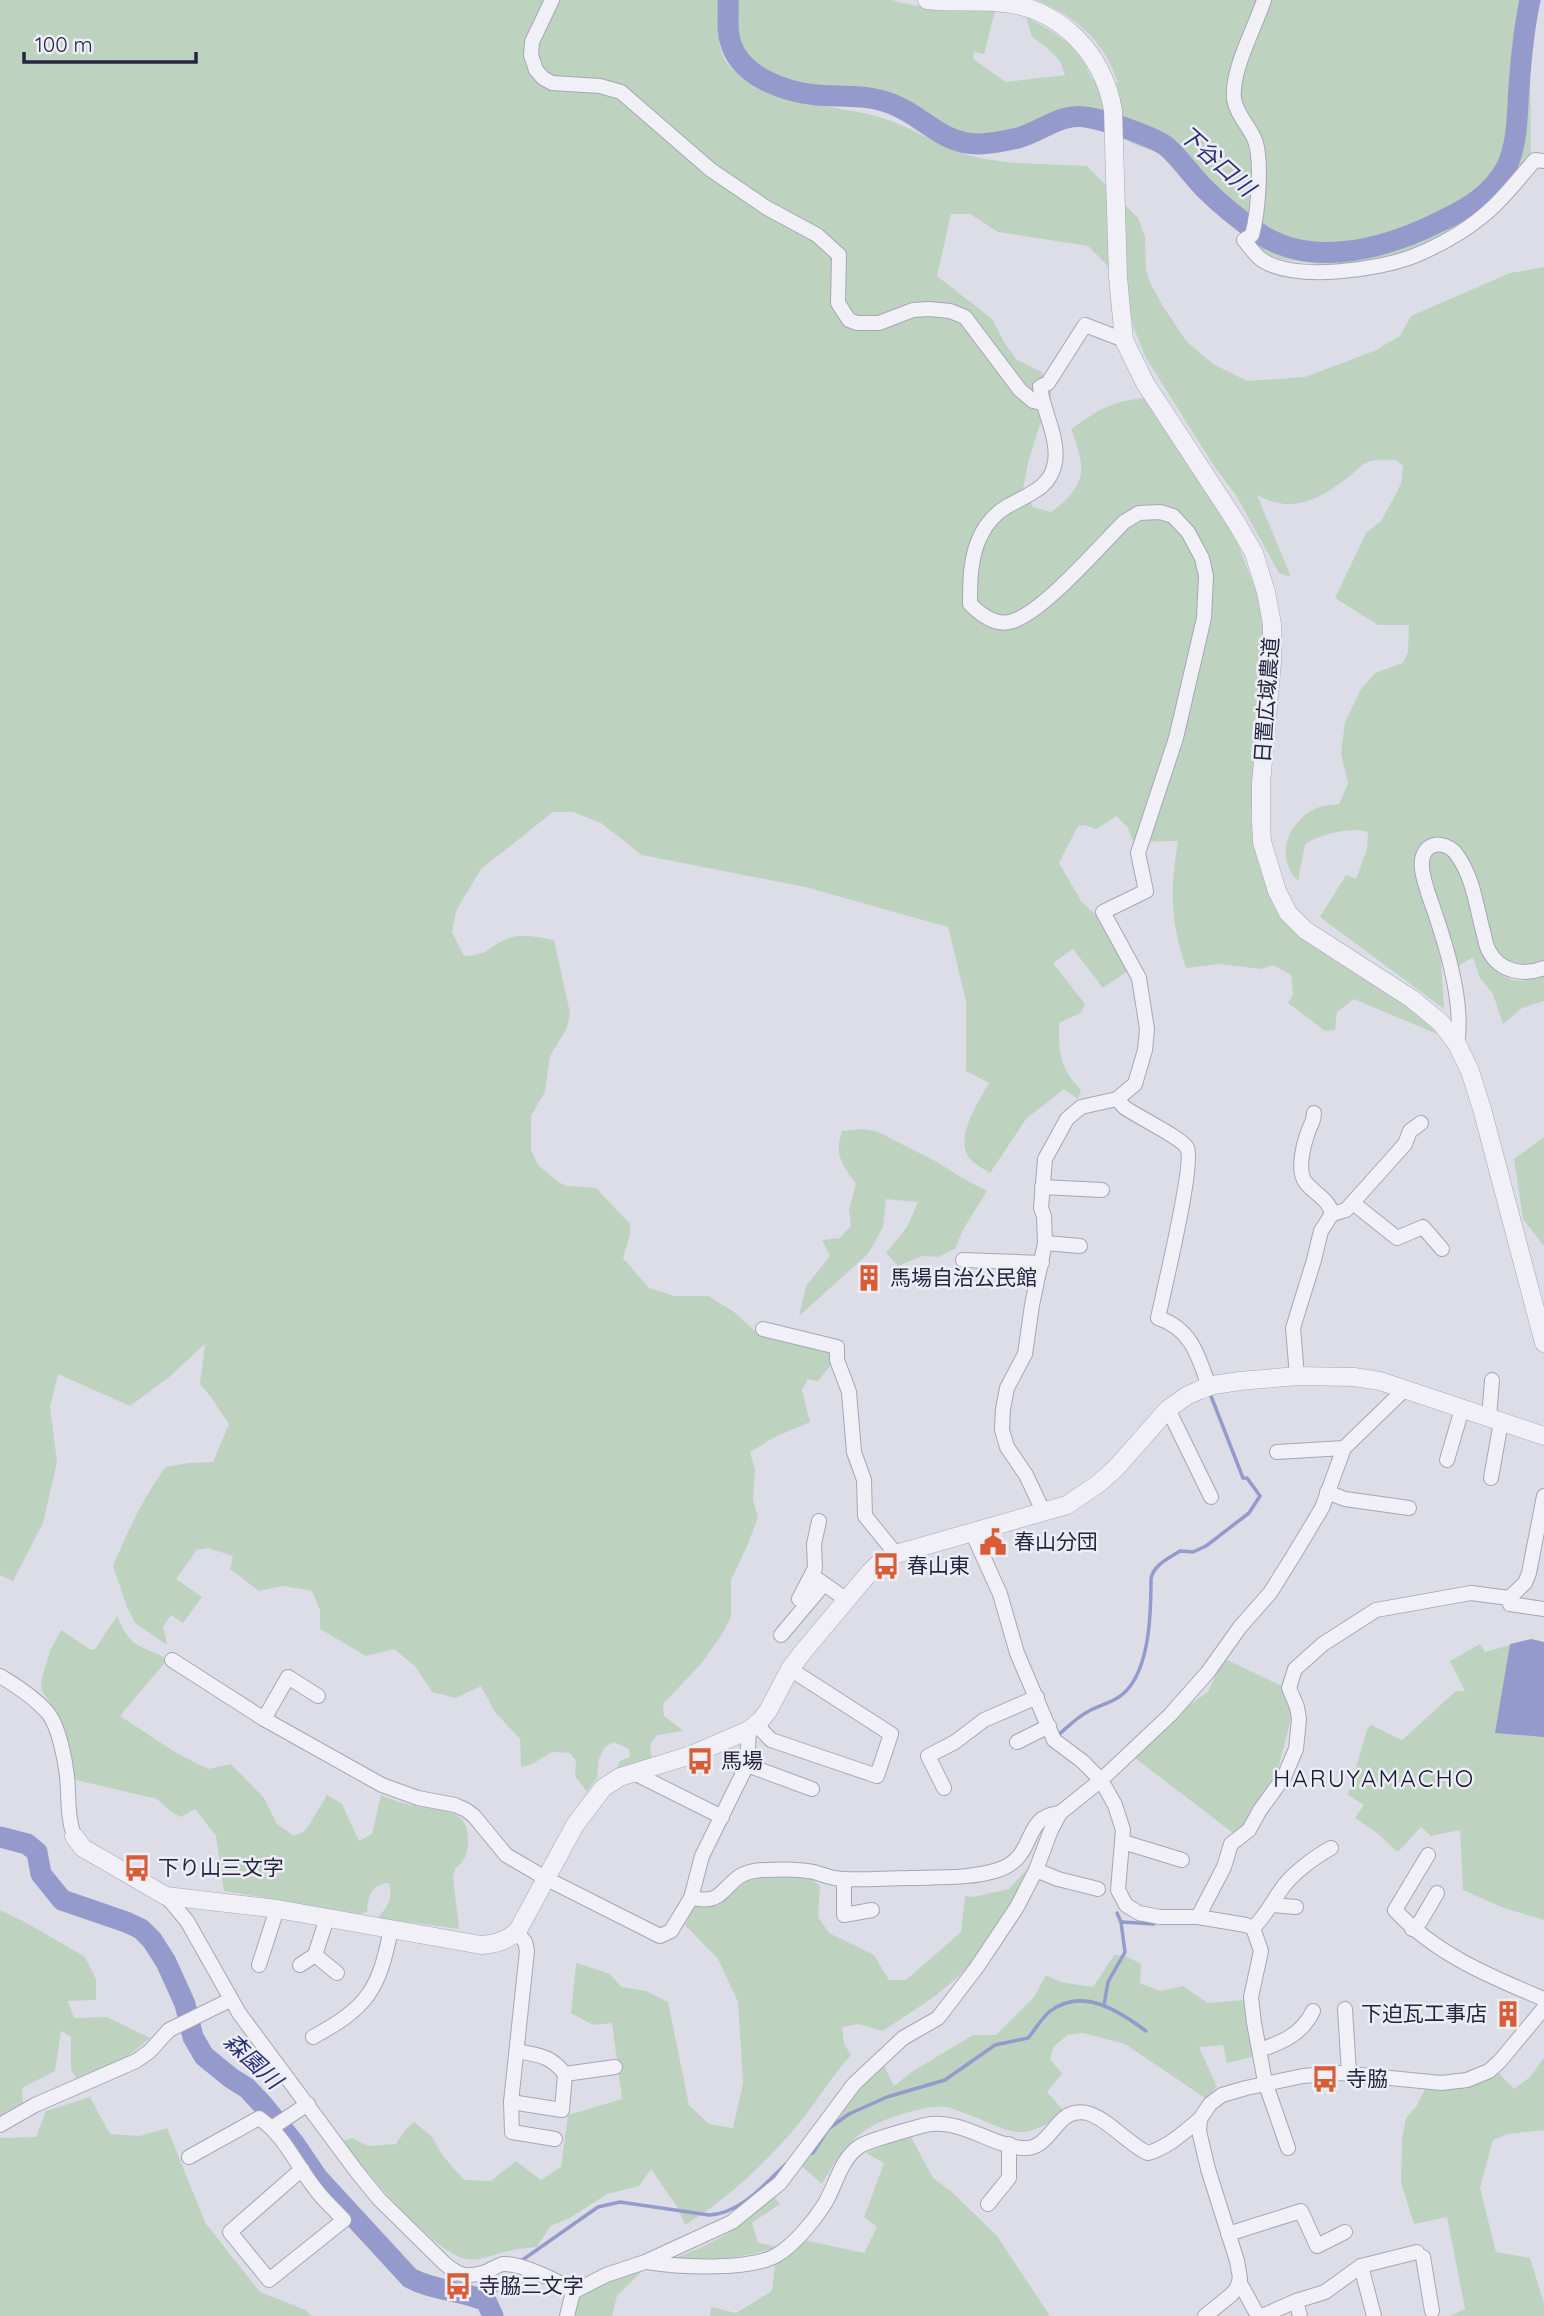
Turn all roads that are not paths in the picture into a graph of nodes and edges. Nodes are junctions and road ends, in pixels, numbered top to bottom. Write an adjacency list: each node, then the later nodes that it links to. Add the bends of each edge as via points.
1 (552, 0): 6 (street, via 532,42 531,55 543,78 621,92 711,170 829,244 839,255 838,303 849,320 879,323 929,309 965,317 1020,390)
2 (927, 0): 5 (street, 日置広域農道, via 1004,3 1031,9 1068,28 1098,67 1113,110)
3 (1264, 0): 4 (street, via 1237,73 1234,98 1258,152 1258,216 1252,234 1244,240 1261,259 1317,273 1412,256 1484,215 1535,160)
4 (1544, 161)
5 (1124, 341): 6 (street, via 1085,325 1048,383 1040,387); 8 (street, 日置広域農道, via 1145,383 1248,542 1266,592 1272,662 1261,822 1262,842 1277,891 1288,913 1305,930 1412,999 1441,1023)
6 (1042, 402): 9 (street, via 1054,443 1053,472 1044,486 1003,508 979,537 970,573 970,604 979,614 991,621 1012,622 1041,604 1124,522 1139,513 1173,516 1188,532 1206,576 1204,618 1176,738 1138,853 1146,891 1103,912 1139,978 1147,1029 1135,1084)
7 (1544, 968): 8 (street, via 1519,972 1496,961 1488,950 1468,872 1447,845 1428,849 1423,870 1449,961 1458,1011)
8 (1457, 1044): 22 (street, 日置広域農道, via 1482,1109)
9 (1117, 1099): 12 (street, via 1081,1107 1067,1119 1045,1159); 25 (street, via 1180,1140 1189,1151 1158,1318 1180,1328 1192,1342)
10 (1314, 1113): 15 (street, via 1301,1172 1330,1205)
11 (1421, 1123): 14 (street)
12 (1042, 1186): 13 (street); 16 (street)
13 (1102, 1189)
14 (1353, 1203): 15 (street); 18 (street, via 1397,1238 1423,1227)
15 (1332, 1214): 23 (street, via 1321,1231 1293,1328)
16 (1045, 1243): 17 (street); 20 (street)
17 (1080, 1246)
18 (1442, 1248)
19 (963, 1260): 20 (street)
20 (1042, 1263): 39 (street, via 1025,1354 1007,1388 1002,1430)
21 (763, 1329): 42 (street, via 837,1347 849,1392 854,1452 864,1480 865,1516)
22 (1544, 1343)
23 (1297, 1376): 25 (street); 26 (street, via 1366,1378)
24 (1492, 1380): 29 (street)
25 (1209, 1387): 27 (street)
26 (1405, 1390): 28 (street); 31 (street)
27 (1168, 1409): 37 (street); 39 (street, via 1098,1484 1067,1505)
28 (1462, 1409): 29 (street); 33 (street)
29 (1495, 1420): 30 (street); 34 (street)
30 (1544, 1436)
31 (1344, 1448): 32 (street); 35 (street)
32 (1277, 1452)
33 (1447, 1460)
34 (1491, 1478)
35 (1327, 1492): 38 (street); 61 (street, via 1322,1508 1270,1593 1170,1715)
36 (1544, 1496): 45 (street, via 1529,1573)
37 (1211, 1497)
38 (1409, 1508)
39 (1044, 1513): 41 (street)
40 (819, 1521): 43 (street)
41 (972, 1532): 42 (street); 54 (street)
42 (896, 1554): 47 (street, via 878,1564)
43 (811, 1576): 44 (street); 46 (street)
44 (824, 1584): 47 (street); 49 (street)
45 (1508, 1598): 48 (street, via 1510,1604); 82 (street, via 1471,1593 1376,1609 1323,1644 1295,1670 1289,1688 1299,1719 1296,1749 1284,1777 1249,1830 1231,1843)
46 (799, 1599)
47 (848, 1600): 51 (street)
48 (1544, 1609)
49 (781, 1635)
50 (172, 1660): 55 (street)
51 (790, 1669): 57 (street, via 768,1711); 57 (street, via 891,1734 877,1776 771,1740)
52 (0, 1676): 66 (street, via 22,1689 49,1715 64,1752 68,1820)
53 (318, 1696): 55 (street, via 288,1677)
54 (1037, 1697): 56 (street); 62 (street, via 984,1720 928,1756)
55 (264, 1719): 72 (street, via 382,1785 466,1810 506,1855)
56 (1049, 1726): 58 (street); 61 (street, via 1054,1740)
57 (753, 1727): 59 (street); 60 (street, via 691,1755)
58 (1017, 1742)
59 (747, 1765): 63 (street); 65 (street)
60 (634, 1773): 65 (street); 72 (street, via 603,1788 575,1825)
61 (1101, 1780): 64 (street); 67 (street, via 1115,1805)
62 (944, 1788)
63 (812, 1789)
64 (1060, 1814): 71 (street); 73 (street, via 1042,1818 1018,1859 994,1871)
65 (722, 1817): 77 (street, via 702,1856)
66 (74, 1836): 76 (street, via 83,1849)
67 (1123, 1842): 70 (street); 82 (street, via 1118,1889 1126,1905 1160,1917)
68 (1331, 1847): 78 (street, via 1284,1884)
69 (1428, 1855): 85 (street, via 1395,1910)
70 (1182, 1860)
71 (1036, 1870): 74 (street); 117 (street, via 978,1967 938,2018 903,2038 854,2084 780,2183 732,2222)
72 (547, 1879): 77 (street, via 660,1936 671,1931); 87 (street)
73 (845, 1879): 77 (street, via 794,1870 749,1872 716,1898); 81 (street, via 844,1915)
74 (1098, 1889)
75 (1437, 1893): 85 (street)
76 (166, 1896): 80 (street); 93 (street, via 187,1921)
77 (691, 1898)
78 (1272, 1905): 79 (street); 84 (street)
79 (1296, 1907)
80 (277, 1909): 83 (street); 89 (street)
81 (872, 1910)
82 (1198, 1917): 84 (street)
83 (327, 1918): 86 (street); 88 (street)
84 (1253, 1928): 98 (street, via 1261,1951 1251,1997)
85 (1412, 1928): 92 (street, via 1486,1976)
86 (391, 1929): 87 (street, via 481,1945 503,1942); 97 (street, via 372,1990 342,2021)
87 (517, 1932): 99 (street, via 527,1951)
88 (315, 1955): 90 (street); 91 (street)
89 (259, 1965)
90 (300, 1965)
91 (337, 1973)
92 (1544, 1999)
93 (230, 2000): 105 (street); 108 (street, via 169,2030 136,2061)
94 (1544, 2007): 101 (street, via 1500,2061 1467,2080 1441,2083)
95 (1345, 2009): 101 (street)
96 (1313, 2011): 98 (street, via 1296,2034)
97 (313, 2037)
98 (1260, 2050): 103 (street)
99 (518, 2051): 102 (street, via 546,2057); 104 (street)
100 (615, 2067): 102 (street)
101 (1349, 2073): 103 (street)
102 (565, 2074): 104 (street, via 562,2110)
103 (1265, 2082): 106 (street, via 1222,2095); 111 (street)
104 (511, 2102): 109 (street, via 512,2132)
105 (308, 2104): 107 (street); 120 (street, via 379,2199 455,2273 468,2276 502,2264 563,2284)
106 (1200, 2119): 110 (street, via 1178,2138 1148,2153 1100,2119 1082,2112 1066,2116 1032,2148); 116 (street, via 1208,2169)
107 (278, 2123): 112 (street, via 259,2118); 113 (street)
108 (0, 2125)
109 (555, 2139)
110 (1009, 2144): 114 (street, via 1009,2178); 117 (street, via 947,2124 926,2125 860,2146 846,2159 824,2205 777,2255 755,2262 702,2266)
111 (1288, 2148)
112 (190, 2157)
113 (302, 2169): 113 (street, via 344,2220 269,2280 230,2232)
114 (988, 2204)
115 (1345, 2232): 116 (street, via 1317,2246 1301,2211)
116 (1228, 2234): 119 (street)
117 (645, 2262): 120 (street)
118 (1361, 2266): 121 (street, via 1325,2292); 122 (street, via 1420,2254); 127 (street)
119 (1240, 2283): 124 (street); 125 (street)
120 (573, 2292): 123 (street)
121 (1296, 2301): 125 (street); 126 (street)
122 (1432, 2311)
123 (567, 2316)
124 (1205, 2316)
125 (1260, 2316)
126 (1300, 2316)
127 (1374, 2316)

